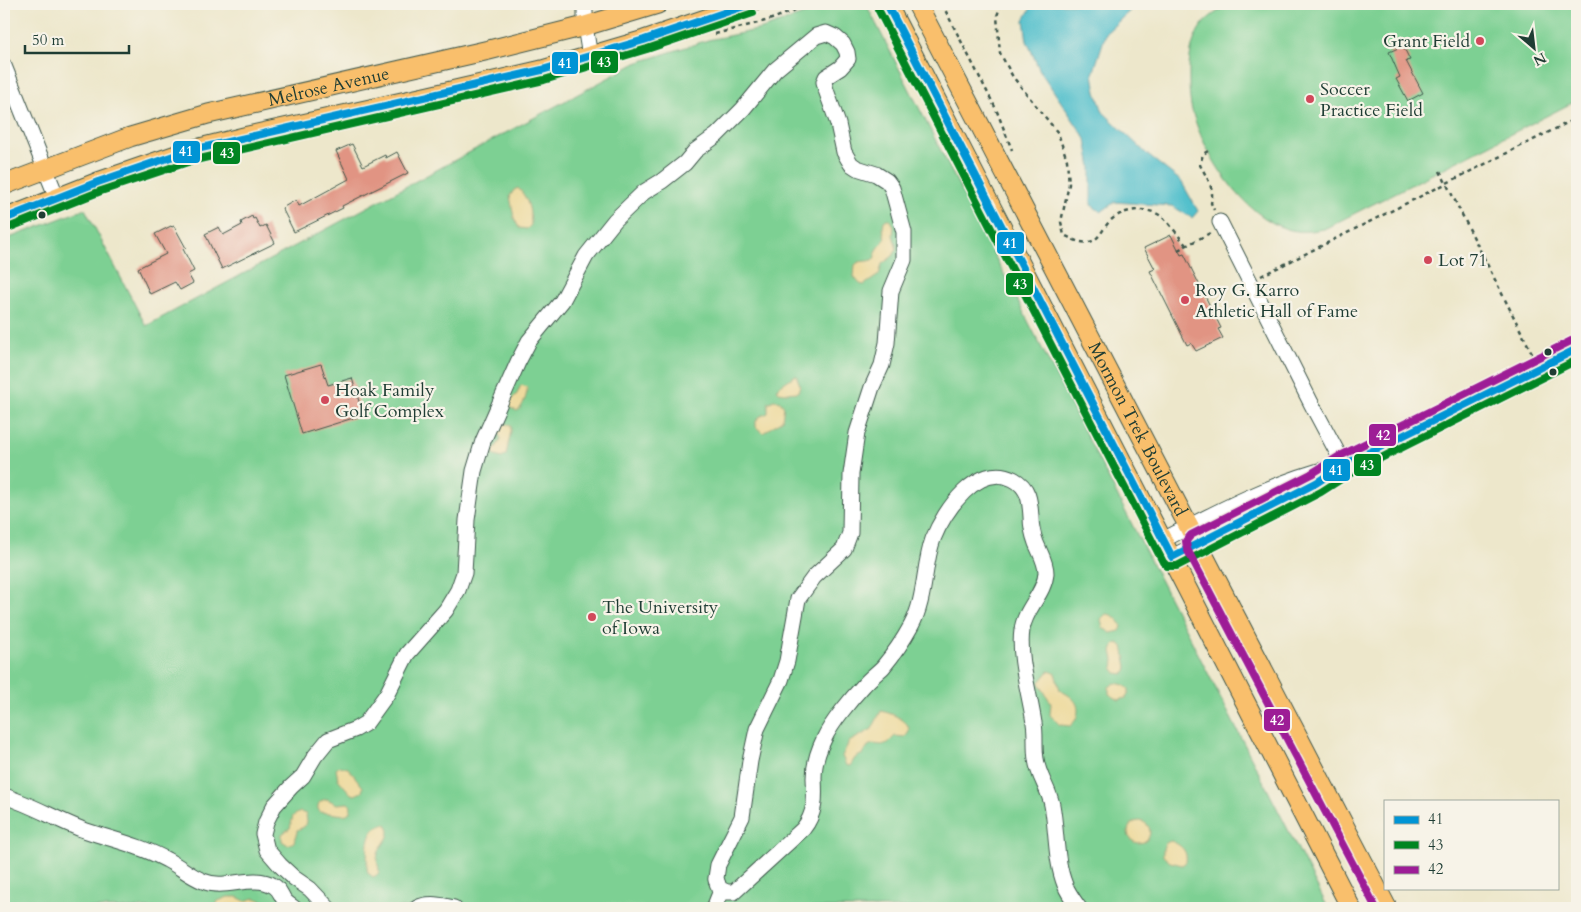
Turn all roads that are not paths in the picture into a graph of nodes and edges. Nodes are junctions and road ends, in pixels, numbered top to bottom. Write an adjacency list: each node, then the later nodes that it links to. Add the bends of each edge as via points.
1 (585, 4): 6 (street)
2 (658, 4): 6 (main road, Melrose Avenue)
3 (750, 4): 7 (main road, Melrose Avenue)
4 (887, 4): 17 (main road, Mormon Trek Boulevard)
5 (917, 4): 16 (main road, Mormon Trek Boulevard)
6 (585, 26): 7 (street); 9 (main road, Melrose Avenue, via 208,114 130,137)
7 (590, 57): 11 (main road, Melrose Avenue, via 197,149)
8 (4, 66): 9 (street)
9 (46, 168): 10 (main road, Melrose Avenue); 11 (street)
10 (4, 185)
11 (57, 198): 12 (main road, Melrose Avenue)
12 (4, 219)
13 (1221, 224): 15 (street)
14 (1577, 349): 15 (street)
15 (1344, 465): 16 (street, via 1275,485); 18 (street, via 1316,483)
16 (1188, 527): 17 (street); 18 (main road, Mormon Trek Boulevard)
17 (1163, 540): 19 (main road, Mormon Trek Boulevard)
18 (1196, 544): 19 (street); 29 (main road, Mormon Trek Boulevard)
19 (1172, 557): 28 (main road, Mormon Trek Boulevard)
20 (4, 796): 22 (street, via 57,820 166,859 204,882 265,882 275,887)
21 (716, 878): 23 (street, via 718,865 742,817 757,729 787,661 798,599 844,549 850,534 857,433 882,365 891,291 904,260 904,232 892,188 876,174 851,164 844,152 824,82 848,59 847,52 835,37 826,34 816,36 775,70 717,135 629,205 586,256 562,301 529,341 483,440 474,471 464,573 458,590 446,610 407,654 387,694 366,722 328,740 303,776 274,806 266,822 263,834 267,850); 26 (street, via 720,893); 27 (street, via 720,889 734,892 810,821 816,792 817,756 825,736 864,685 884,666 912,625 921,598 932,540 950,508 972,484 994,474 1015,479 1025,488 1035,541 1046,566 1044,584 1023,624 1021,640 1035,726 1036,760 1053,807 1065,886)
22 (294, 908)
23 (328, 908)
24 (417, 908): 25 (street, via 436,904)
25 (454, 908)
26 (714, 908)
27 (1079, 908)
28 (1351, 908)
29 (1387, 908)

